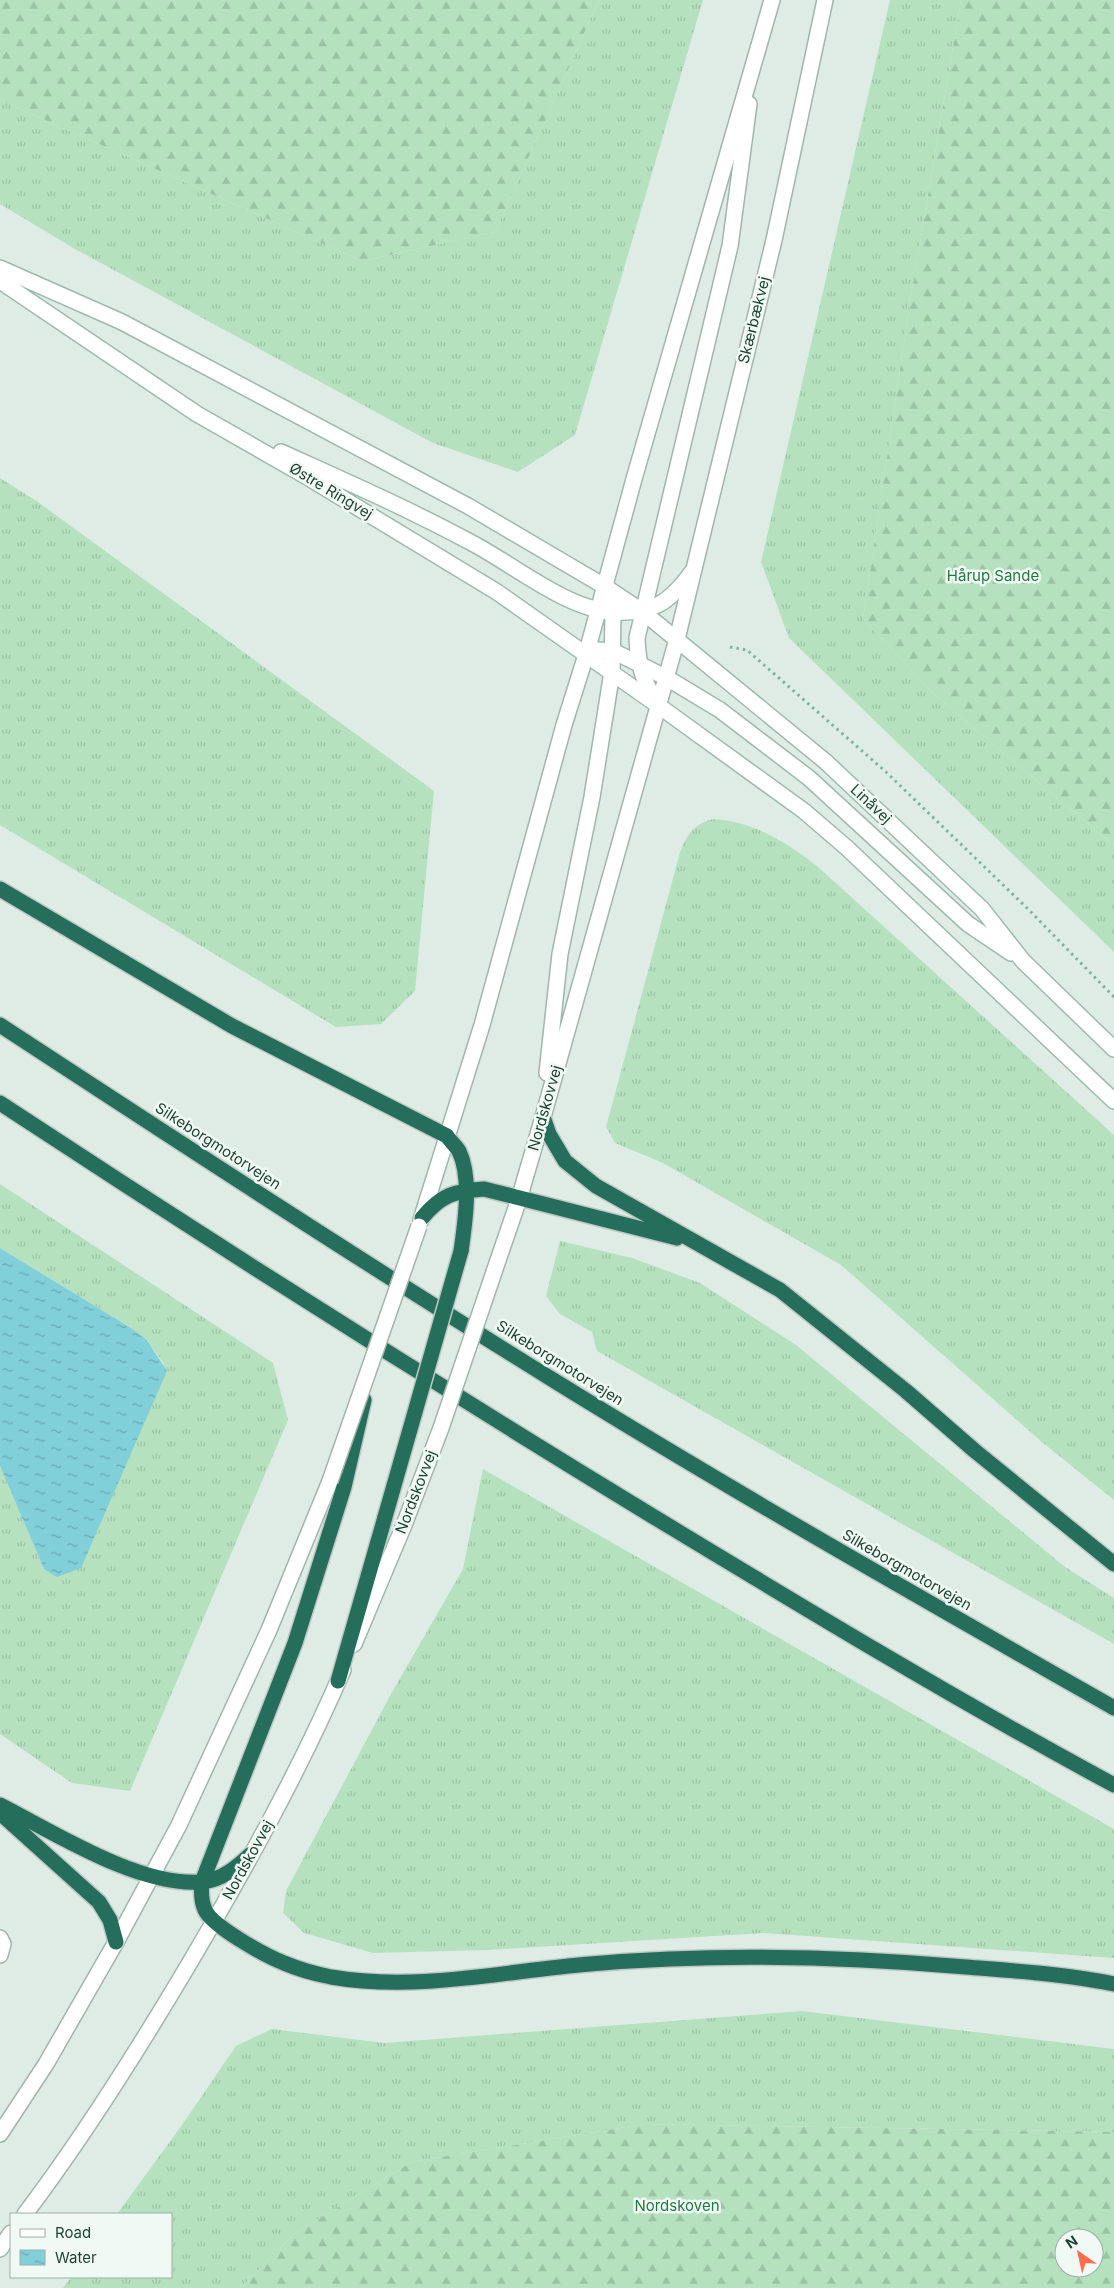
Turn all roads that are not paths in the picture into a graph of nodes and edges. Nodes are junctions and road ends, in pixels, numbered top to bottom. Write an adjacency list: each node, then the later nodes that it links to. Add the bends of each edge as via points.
1 (772, 0): 3 (street)
2 (825, 0): 7 (street, Skærbækvej, via 774,240)
3 (756, 56): 8 (street); 11 (street, via 730,246)
4 (0, 268): 8 (street, via 122,322 468,506)
5 (0, 281): 6 (street, Østre Ringvej)
6 (197, 414): 9 (street, via 395,503 506,561 565,597); 14 (street, Østre Ringvej, via 497,592)
7 (692, 572): 11 (street, via 661,604); 12 (street, Skærbækvej)
8 (604, 586): 9 (street); 10 (street); 11 (street, Linåvej)
9 (597, 610): 10 (street); 14 (street)
10 (613, 612): 11 (street); 13 (street)
11 (642, 612): 12 (street, Linåvej); 15 (street, via 637,638)
12 (677, 639): 17 (street, Skærbækvej); 20 (street, Linåvej, via 826,762 982,910)
13 (613, 651): 14 (street, via 598,650); 15 (street); 16 (street)
14 (586, 655): 16 (street, Østre Ringvej); 26 (street, via 482,1025)
15 (638, 664): 17 (street); 18 (street, via 647,688)
16 (612, 672): 18 (street, Østre Ringvej); 25 (street, via 592,797 560,954)
17 (667, 678): 18 (street, Nordskovvej); 20 (street, via 720,710 809,778 968,924)
18 (660, 706): 23 (street, via 804,811 847,848); 25 (street, Nordskovvej)
19 (0, 889): 26 (highway, via 232,1026)
20 (1023, 960): 22 (street, Linåvej)
21 (0, 1025): 34 (highway, Silkeborgmotorvejen, via 243,1185 559,1384 835,1550)
22 (1114, 1049)
23 (1114, 1101)
24 (0, 1103): 35 (highway, via 212,1243 523,1437 804,1608)
25 (543, 1117): 28 (street, Nordskovvej); 30 (highway, via 565,1161 571,1166 596,1186)
26 (446, 1136): 27 (highway, via 459,1152); 29 (street)
27 (466, 1190): 28 (highway, via 484,1189); 29 (highway, via 435,1202); 33 (highway, bridge, via 461,1251)
28 (519, 1199): 30 (highway); 33 (street, Nordskovvej, bridge, via 441,1428)
29 (421, 1222): 31 (street, bridge, via 375,1353)
30 (698, 1244): 32 (highway, via 780,1290 816,1317)
31 (337, 1484): 39 (street, via 179,1825); 40 (highway, via 295,1643)
32 (1114, 1564)
33 (338, 1681): 38 (street, Nordskovvej, via 293,1777)
34 (1114, 1708)
35 (1114, 1785)
36 (0, 1805): 39 (highway, via 91,1851)
37 (0, 1813): 43 (highway, via 99,1902 110,1920)
38 (251, 1854): 40 (highway, via 219,1878); 41 (street, Nordskovvej)
39 (151, 1876): 40 (highway); 43 (street)
40 (202, 1882): 41 (highway, via 205,1910)
41 (214, 1922): 45 (highway, via 284,1963 328,1976 378,1983 589,1964 785,1956 899,1961 1079,1977); 47 (street, Nordskovvej, via 148,2034)
42 (0, 1938): 44 (street, via 3,1944)
43 (116, 1942): 46 (street, via 46,2064)
44 (0, 1955)
45 (1114, 1984)
46 (0, 2134)
47 (27, 2213)
48 (10, 2234): 49 (street)
49 (0, 2249)

